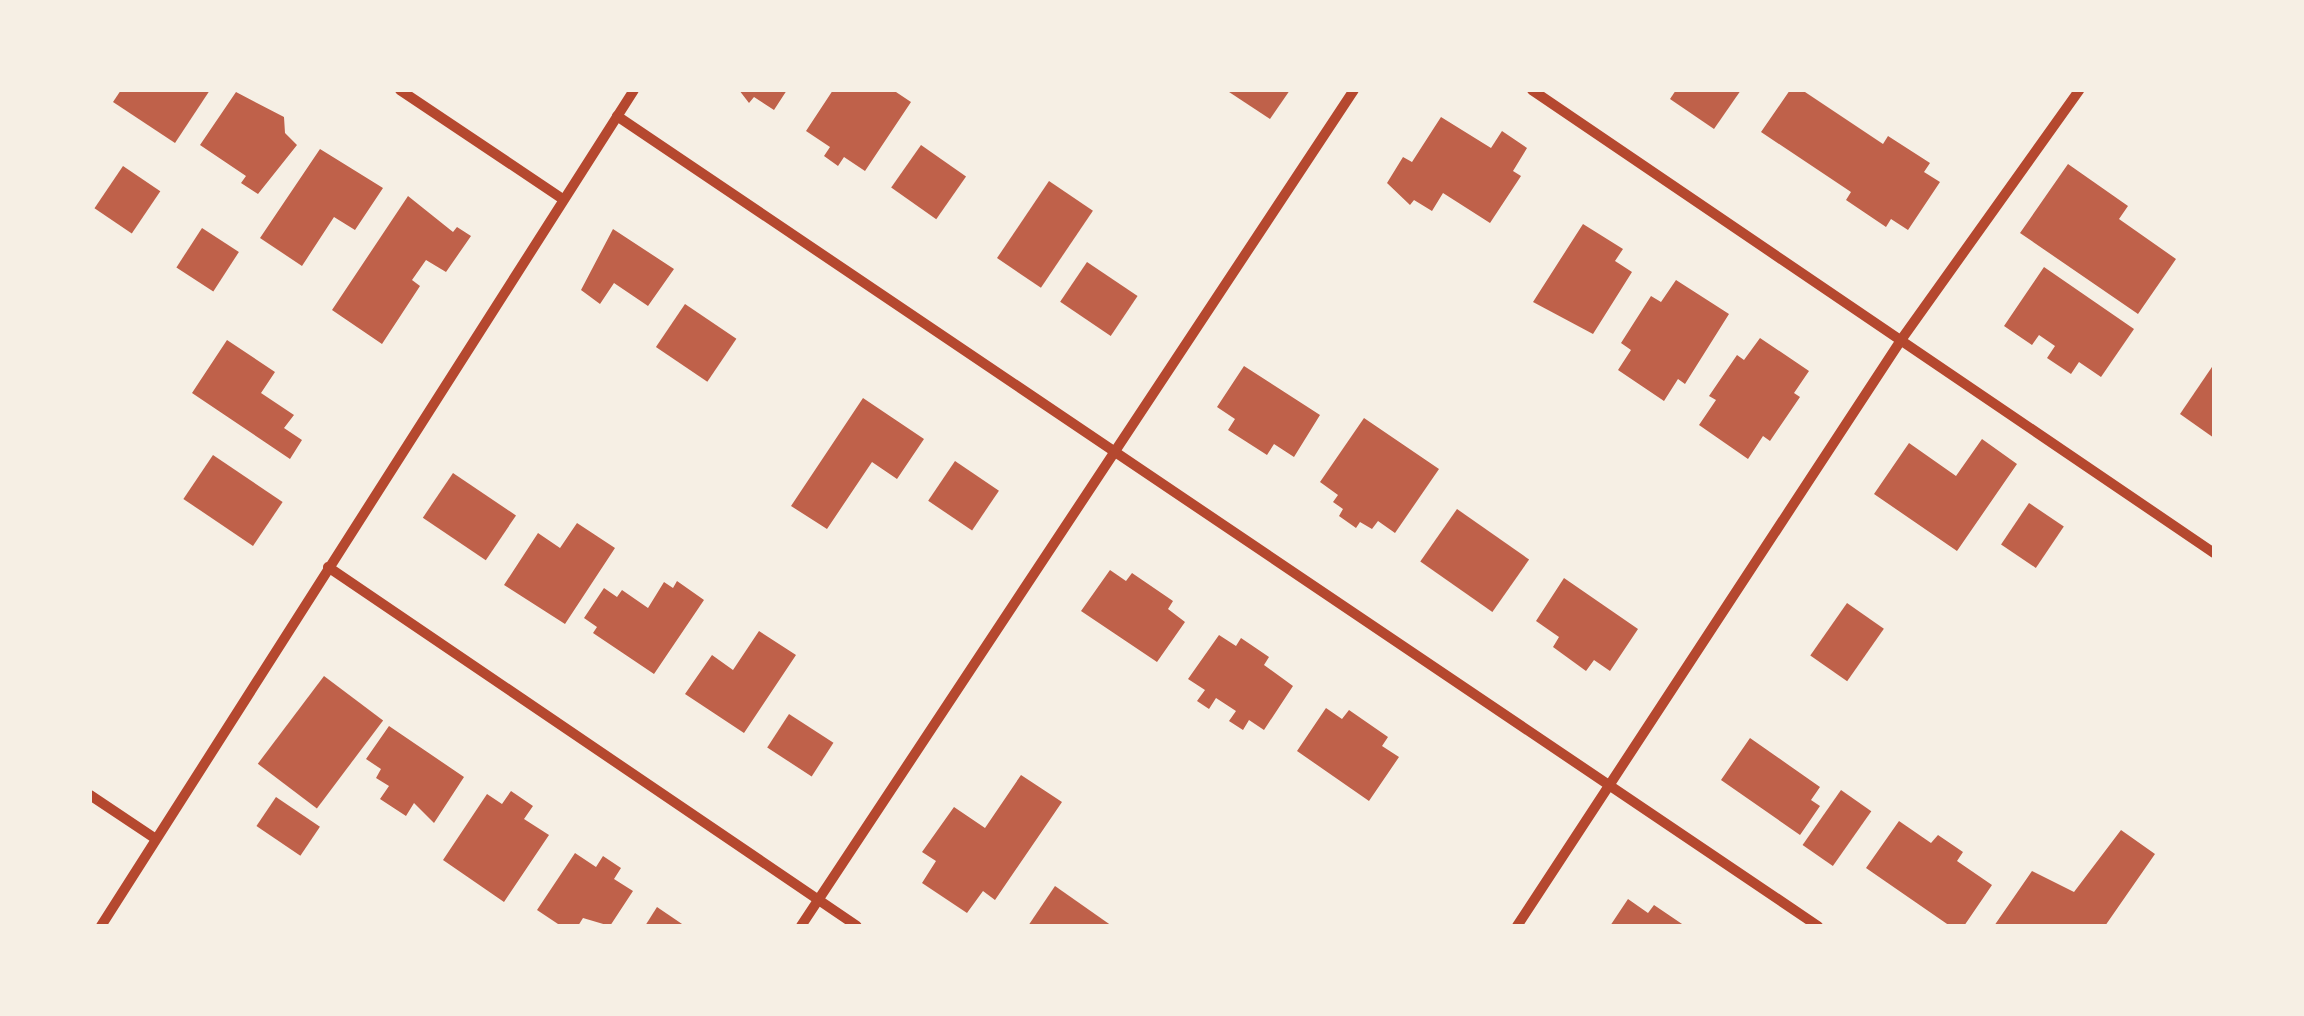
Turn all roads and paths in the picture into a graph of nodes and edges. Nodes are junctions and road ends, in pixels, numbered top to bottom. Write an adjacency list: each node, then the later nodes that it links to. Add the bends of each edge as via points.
1 (400, 90): 7 (street)
2 (634, 90): 6 (street)
3 (1354, 90): 9 (street)
4 (1532, 90): 8 (street)
5 (2079, 90): 8 (street)
6 (617, 116): 7 (street); 9 (street)
7 (562, 199): 11 (street)
8 (1901, 340): 10 (street); 12 (street)
9 (1115, 453): 12 (street); 15 (street)
10 (2214, 553)
11 (328, 568): 14 (street); 15 (street)
12 (1610, 784): 19 (street); 20 (street)
13 (90, 794): 14 (street)
14 (156, 839): 16 (street)
15 (819, 900): 17 (street); 18 (street)
16 (102, 926)
17 (802, 926)
18 (857, 926)
19 (1516, 926)
20 (1818, 926)

